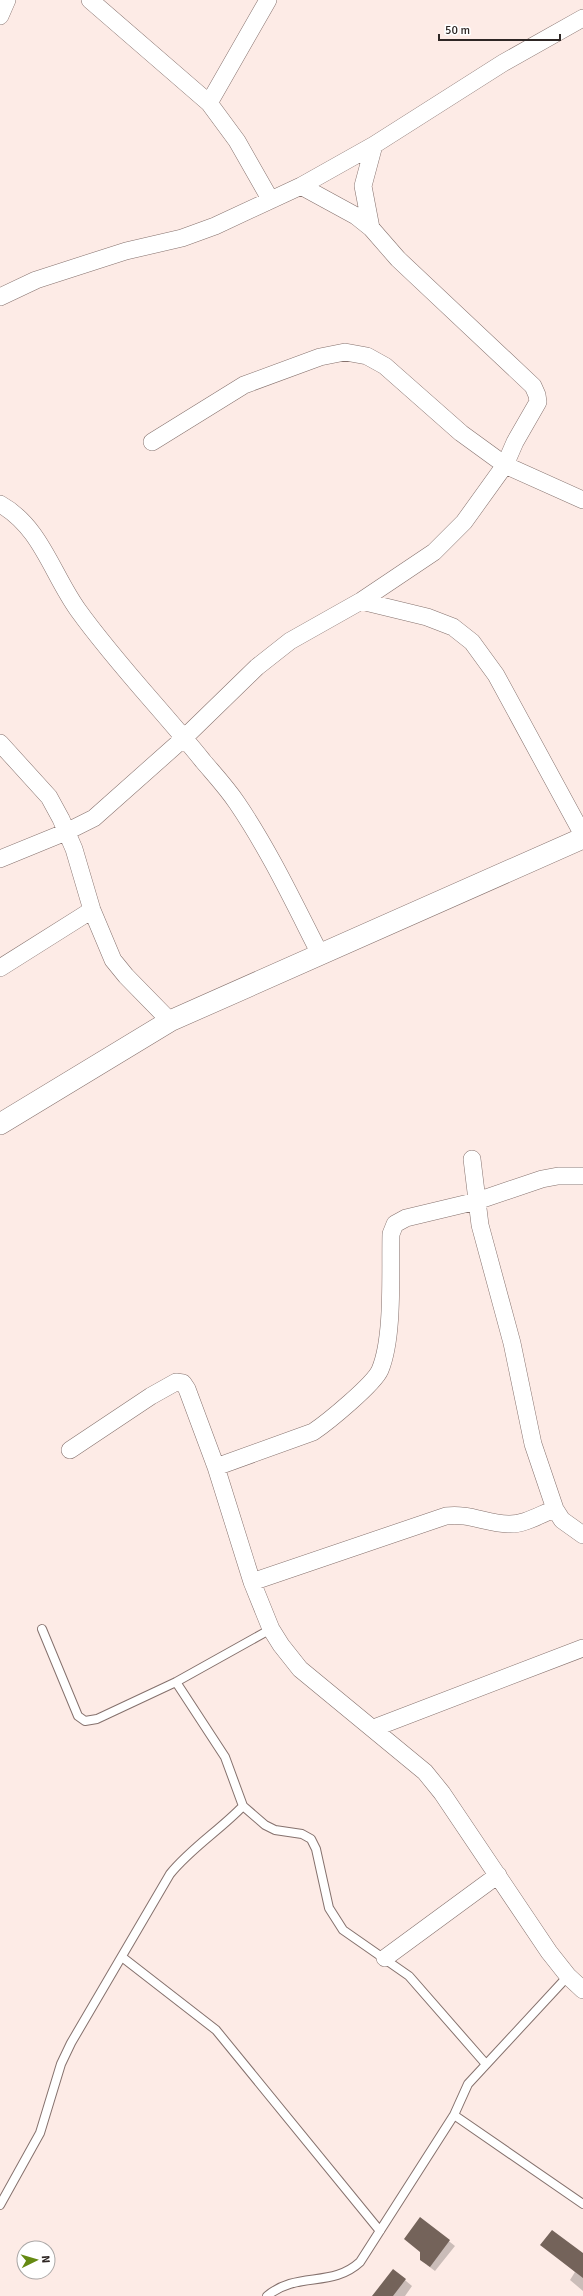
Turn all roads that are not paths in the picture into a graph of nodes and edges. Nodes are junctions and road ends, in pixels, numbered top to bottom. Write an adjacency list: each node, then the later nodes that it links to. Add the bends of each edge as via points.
1 (7, 0): 4 (street)
2 (90, 0): 6 (street)
3 (268, 0): 6 (street)
4 (0, 16)
5 (583, 18): 7 (street, via 503,63)
6 (209, 103): 9 (street, via 237,141)
7 (374, 145): 8 (street); 10 (street, via 363,186)
8 (301, 186): 9 (street); 10 (street, via 356,216)
9 (270, 199): 11 (street, via 215,226 182,238 126,251 36,280)
10 (371, 228): 13 (street, via 398,259 533,386 538,402)
11 (0, 297)
12 (152, 442): 13 (street, via 244,385 320,357 344,352 366,356 385,366 460,433)
13 (505, 465): 14 (street); 16 (street, via 464,522 434,552)
14 (583, 500)
15 (0, 504): 17 (street, via 21,520 42,546 77,609)
16 (361, 601): 17 (street, via 290,641 257,667); 20 (street, via 434,620 452,627 472,642 496,675)
17 (184, 738): 19 (street, via 94,818); 24 (street, via 237,802 284,883)
18 (0, 743): 19 (street, via 49,796)
19 (66, 832): 22 (street); 23 (street, via 74,849)
20 (583, 835)
21 (583, 838): 24 (street)
22 (0, 859)
23 (92, 910): 25 (street); 26 (street, via 113,960)
24 (320, 954): 26 (street)
25 (0, 968)
26 (170, 1021): 27 (street)
27 (0, 1124)
28 (472, 1159): 30 (street)
29 (583, 1176): 30 (street, via 542,1179)
30 (477, 1201): 32 (street, via 406,1218 395,1224 391,1234 388,1339 380,1371 369,1383 326,1424 313,1432); 33 (street, via 480,1225 512,1343 533,1444)
31 (70, 1450): 32 (street, via 176,1382 184,1383 188,1388)
32 (216, 1467): 35 (street)
33 (555, 1509): 34 (street, via 562,1520); 35 (street, via 513,1524 458,1514 446,1516)
34 (583, 1535)
35 (252, 1582): 37 (street)
36 (42, 1629): 39 (lane, via 78,1716 85,1722)
37 (271, 1629): 39 (lane); 40 (street, via 300,1669)
38 (583, 1648): 40 (street)
39 (176, 1682): 41 (lane, via 225,1757)
40 (374, 1728): 42 (street, via 425,1772)
41 (243, 1806): 43 (lane, via 181,1860 170,1874); 44 (lane, via 264,1825 275,1830 302,1834 311,1839 316,1849 329,1908 334,1919 343,1930)
42 (498, 1875): 44 (street); 45 (street)
43 (122, 1957): 50 (lane, via 71,2043 61,2064 37,2139); 51 (lane, via 216,2030)
44 (385, 1958): 47 (lane, via 409,1976)
45 (568, 1976): 46 (street); 47 (lane)
46 (583, 1990)
47 (485, 2063): 48 (lane, via 468,2084)
48 (454, 2116): 49 (lane); 51 (lane)
49 (583, 2204)
50 (0, 2205)
51 (380, 2231): 52 (lane, via 360,2262 350,2272 290,2283 278,2287)
52 (268, 2296)

